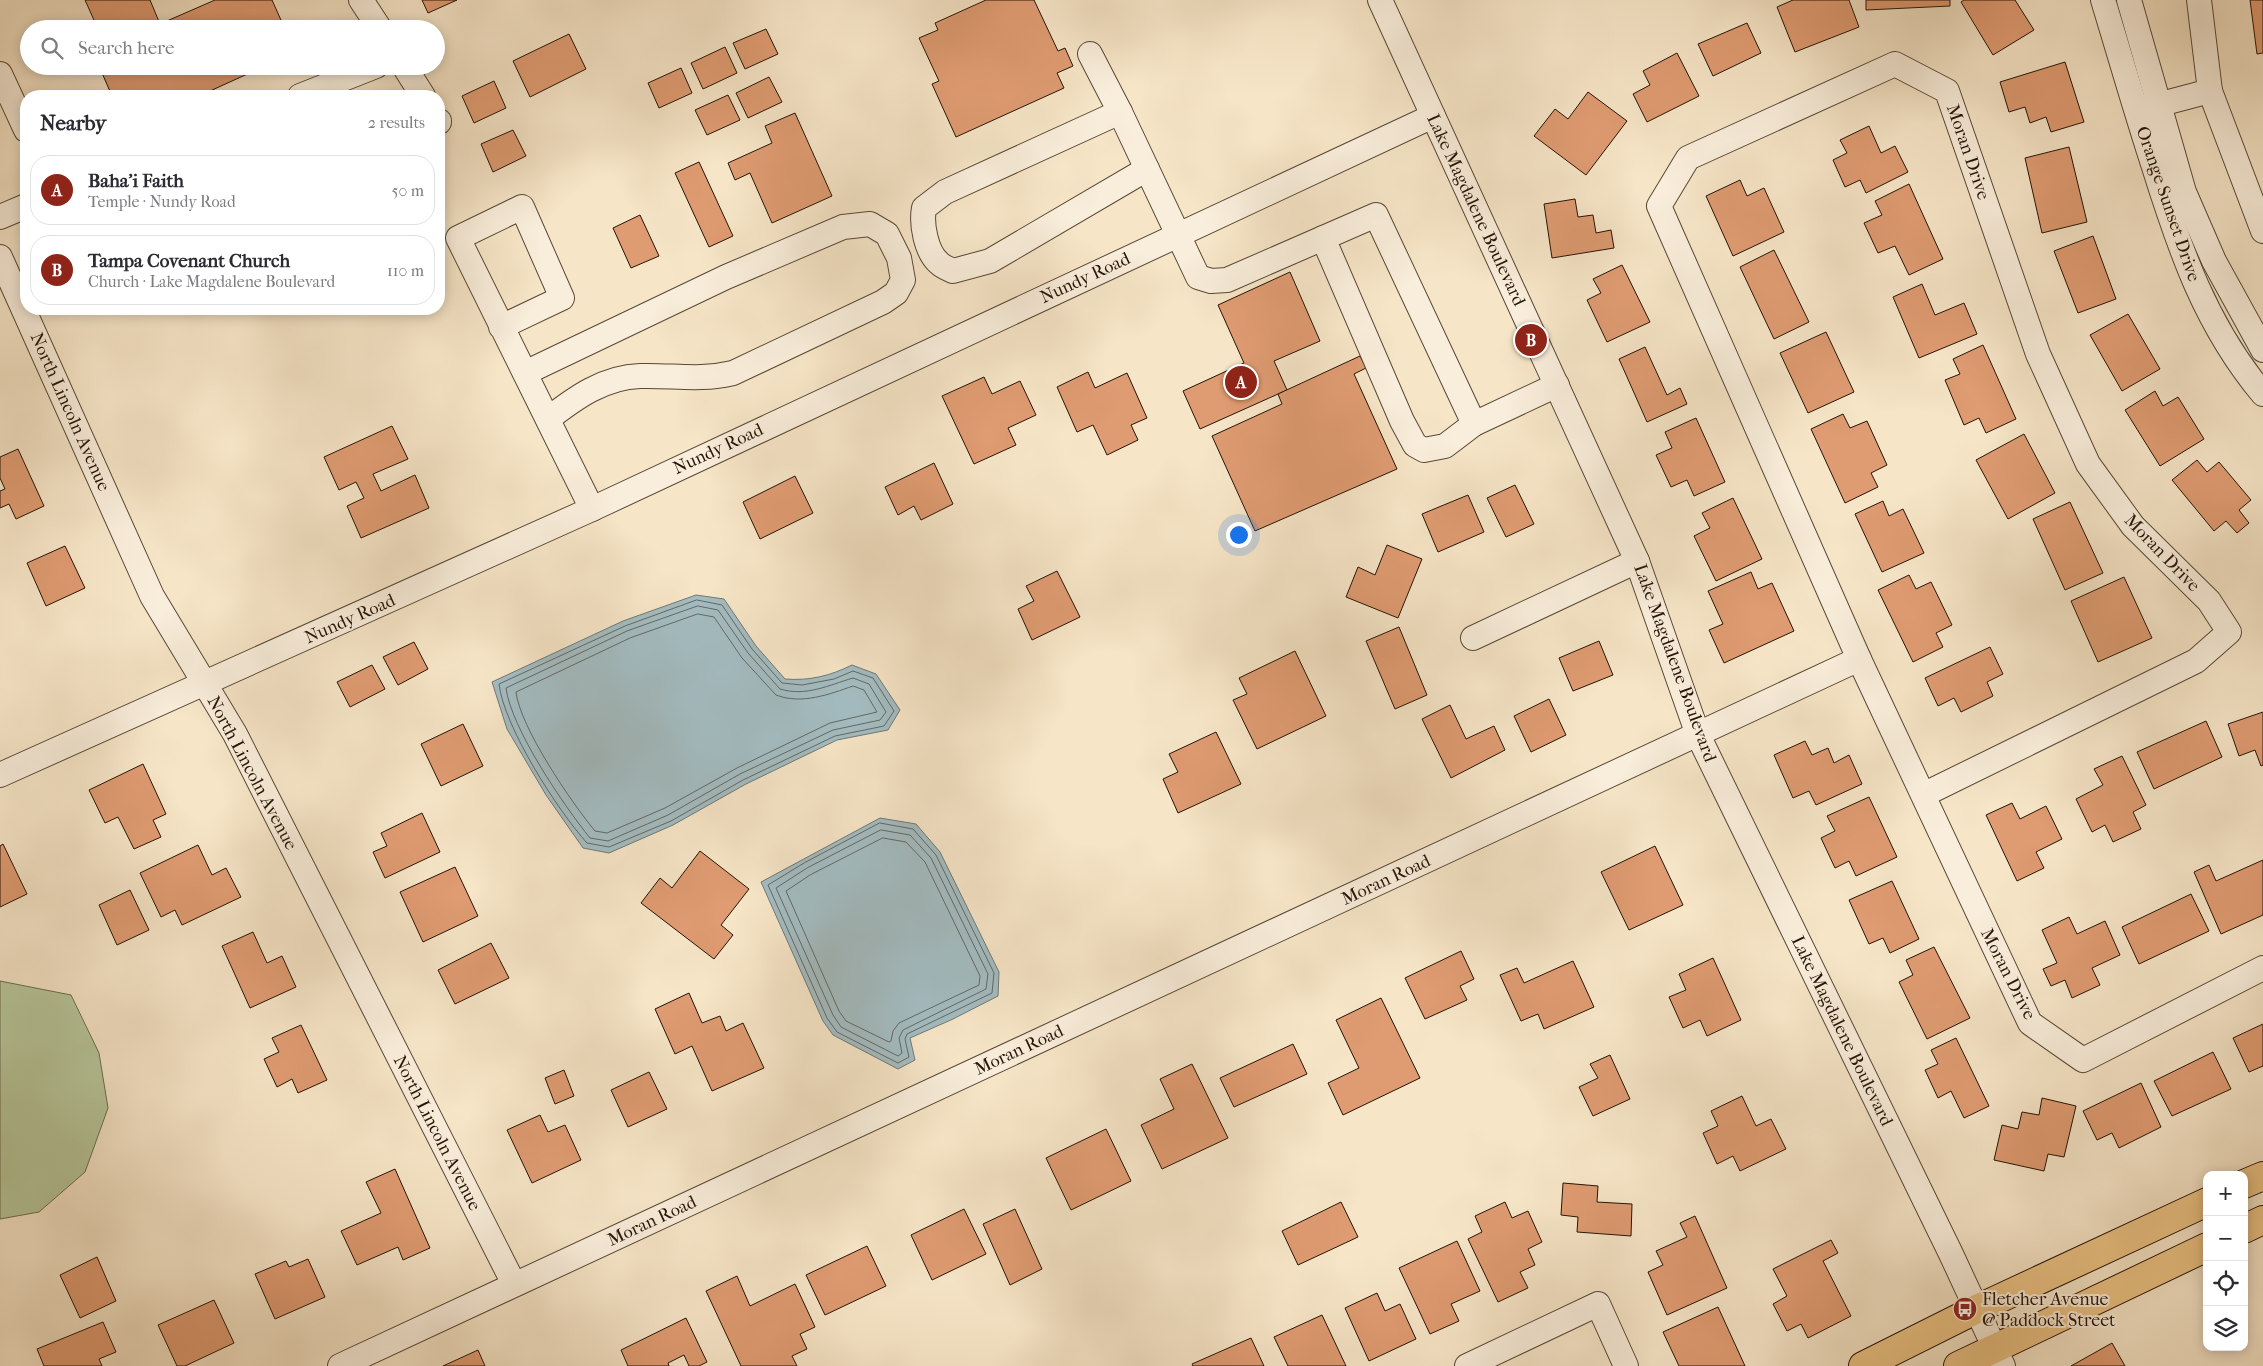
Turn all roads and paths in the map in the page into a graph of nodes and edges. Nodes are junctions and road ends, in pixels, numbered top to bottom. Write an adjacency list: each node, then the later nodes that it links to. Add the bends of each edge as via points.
1 (361, 0): 6 (street)
2 (1380, 0): 16 (street, Lake Magdalene Boulevard)
3 (2103, 0): 14 (street, Orange Sunset Drive)
4 (2129, 0): 14 (street, Orange Sunset Drive)
5 (2200, 0): 13 (street)
6 (374, 20)
7 (1090, 54): 15 (street)
8 (0, 74): 17 (street)
9 (353, 75): 11 (street)
10 (410, 75): 12 (street)
11 (315, 90)
12 (419, 90)
13 (2210, 92): 14 (street); 21 (street)
14 (2147, 107): 28 (street, Orange Sunset Drive, via 2214,261); 31 (street, Orange Sunset Drive, via 2181,250 2198,293 2246,374)
15 (1120, 112): 18 (street); 18 (street, via 945,192 924,208 921,222 927,243 938,263 953,272 990,261)
16 (1433, 116): 22 (street, Nundy Road); 30 (street, Lake Magdalene Boulevard)
17 (20, 117)
18 (1147, 169): 22 (street)
19 (20, 209): 20 (street)
20 (0, 217)
21 (2263, 231)
22 (1177, 235): 23 (street, via 1198,277 1211,281 1227,280); 34 (street, Nundy Road)
23 (1323, 238): 33 (street, via 1376,215); 33 (street, via 1402,421 1416,445 1424,450 1445,446)
24 (0, 257): 25 (street, North Lincoln Avenue)
25 (20, 302)
26 (26, 315): 38 (street, North Lincoln Avenue, via 152,596)
27 (501, 327): 27 (street, via 458,238 522,207 562,298); 29 (street)
28 (2263, 350)
29 (525, 373): 32 (street); 32 (street, via 726,277 843,227 870,224 887,234 899,258 903,280 896,293 733,373 711,378 639,376 602,384 579,395)
30 (1557, 385): 33 (street); 35 (street, Lake Magdalene Boulevard)
31 (2263, 394)
32 (548, 419): 34 (street)
33 (1474, 424)
34 (592, 509): 38 (street, Nundy Road)
35 (1637, 561): 36 (street); 39 (street, Lake Magdalene Boulevard)
36 (1473, 638)
37 (1859, 659): 39 (street, Moran Road); 41 (street, Moran Drive); 41 (street, Moran Drive, via 1659,206 1688,158 1895,64 1947,91 2038,354 2088,464 2133,526 2209,601 2229,632 2196,661)
38 (204, 685): 40 (street, Nundy Road); 47 (street, North Lincoln Avenue, via 236,734)
39 (1698, 735): 47 (street, Moran Road); 48 (street, Lake Magdalene Boulevard)
40 (0, 775)
41 (1923, 795): 42 (street, Moran Drive, via 2030,1024 2083,1060)
42 (2263, 968)
43 (2263, 1176): 44 (main road)
44 (2248, 1182)
45 (2203, 1204): 48 (main road)
46 (2203, 1249): 49 (main road)
47 (514, 1284): 50 (street, Moran Road)
48 (1977, 1309): 49 (street, Lake Magdalene Boulevard); 53 (main road)
49 (1999, 1357): 54 (main road)
50 (340, 1366)
51 (1467, 1366): 52 (street, via 1598,1304)
52 (1626, 1366)
53 (1863, 1366)
54 (1958, 1366)

